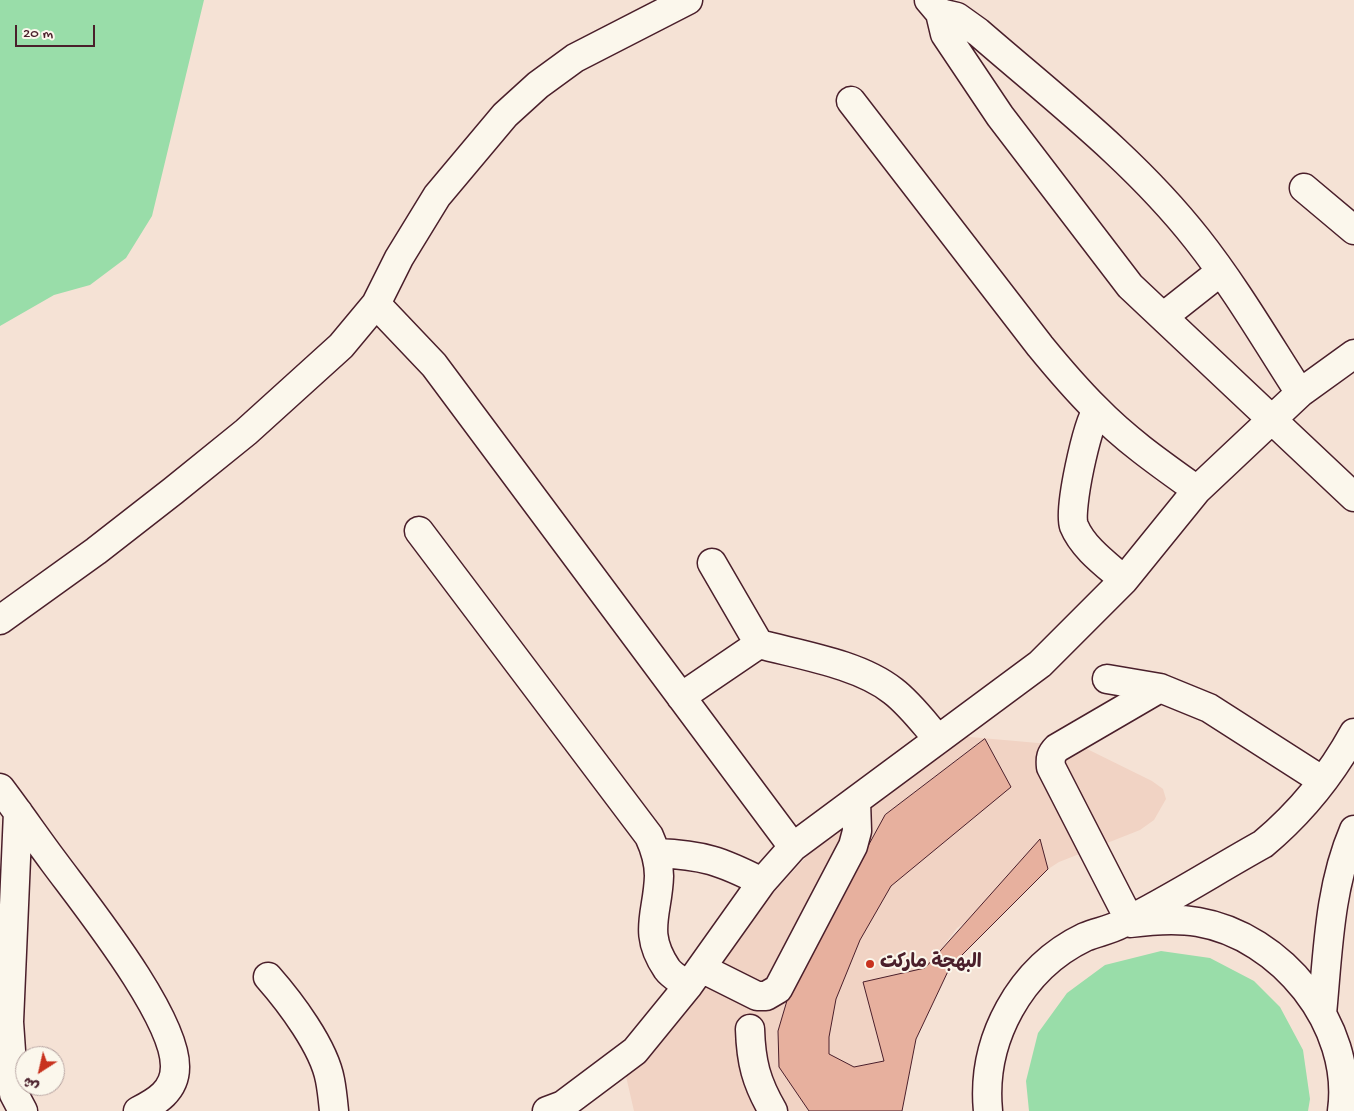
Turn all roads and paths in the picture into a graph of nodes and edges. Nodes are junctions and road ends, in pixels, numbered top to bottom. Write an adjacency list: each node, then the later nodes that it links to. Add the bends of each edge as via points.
1 (688, 0): 7 (street, via 575,58 505,115 437,196 399,258)
2 (935, 7): 6 (street, via 978,32 1122,156 1198,240); 8 (street, via 945,34 1000,116 1130,286)
3 (851, 101): 11 (street, via 1040,346)
4 (1304, 188): 5 (street)
5 (1354, 230)
6 (1220, 272): 8 (street); 10 (street)
7 (376, 304): 18 (street, via 341,346 246,432 96,551); 22 (street, via 434,365)
8 (1163, 317): 12 (street)
9 (1354, 354): 10 (street)
10 (1300, 393): 12 (street)
11 (1097, 410): 13 (street); 17 (street, via 1090,425 1075,495 1074,526 1087,546)
12 (1273, 419): 13 (street); 14 (street)
13 (1197, 490): 17 (street)
14 (1354, 496)
15 (419, 531): 31 (street, via 649,836)
16 (712, 563): 19 (street)
17 (1124, 580): 24 (street, via 1040,664)
18 (0, 620)
19 (759, 644): 22 (street); 24 (street, via 872,678 893,691)
20 (1107, 679): 21 (street)
21 (1160, 688): 25 (street, via 1209,708); 33 (street, via 1057,748 1050,760 1050,767)
22 (680, 697): 30 (street)
23 (1354, 733): 25 (street)
24 (938, 739): 27 (street)
25 (1323, 781): 33 (street, via 1283,827 1263,844)
26 (0, 788): 28 (street)
27 (856, 801): 30 (street); 35 (street, via 857,831 851,852 778,989 766,996 757,996)
28 (18, 812): 39 (street, via 9,1022 14,1094); 40 (street, via 126,961 159,1017 171,1046 175,1067 172,1082 161,1100)
29 (1354, 830): 36 (street, via 1334,890)
30 (793, 847): 32 (street)
31 (657, 853): 32 (street, via 692,855 726,863); 35 (street, via 659,877 652,927 656,946 668,971)
32 (762, 882): 35 (street)
33 (1125, 922): 36 (street, via 1160,919 1199,922 1236,934 1278,961 1299,981); 38 (street, via 1085,937 1053,957 1026,984 1001,1025 991,1052)
34 (268, 977): 41 (street, via 311,1035 330,1078)
35 (694, 977): 42 (street, via 635,1051 563,1105)
36 (1322, 1014): 44 (street, via 1334,1043 1341,1074)
37 (750, 1029): 43 (street, via 751,1055 759,1086)
38 (984, 1104)
39 (23, 1111)
40 (138, 1111)
41 (334, 1111)
42 (547, 1111)
43 (773, 1111)
44 (1342, 1111)

